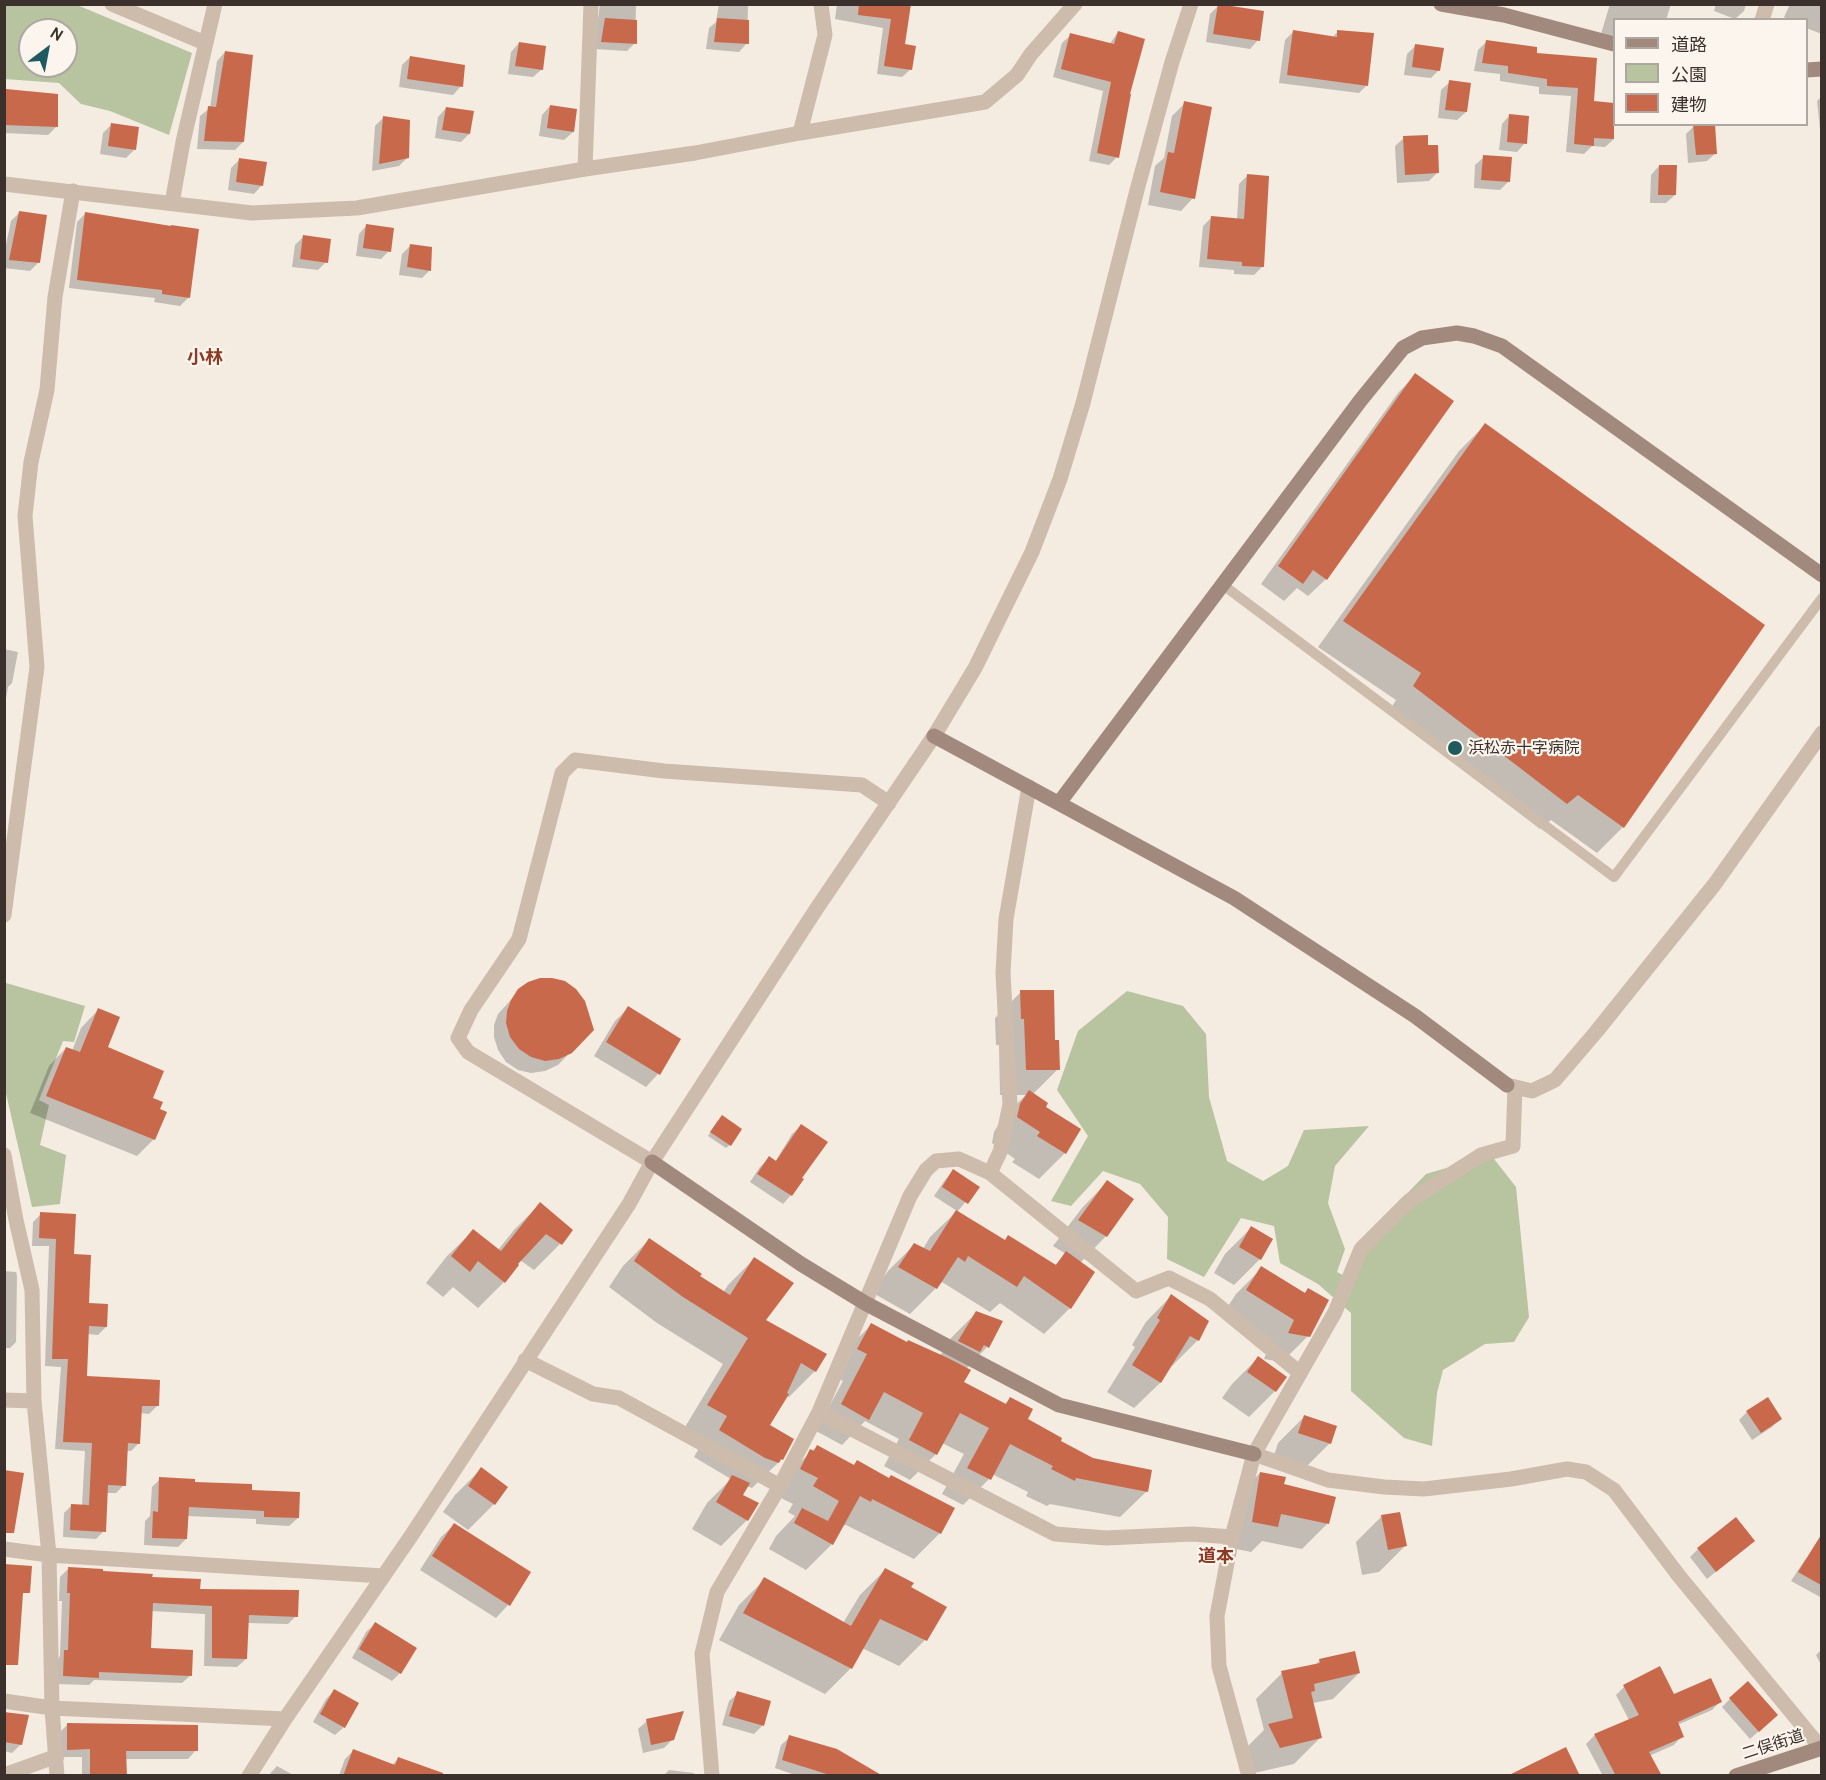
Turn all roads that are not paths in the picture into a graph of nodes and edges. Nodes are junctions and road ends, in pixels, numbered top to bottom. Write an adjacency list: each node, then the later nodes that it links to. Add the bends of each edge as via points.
1 (112, 4): 9 (street)
2 (215, 4): 9 (street)
3 (591, 4): 12 (street)
4 (820, 4): 11 (street, via 825,35)
5 (1075, 4): 11 (street, via 1017,75 985,102)
6 (1191, 4): 20 (street, via 1060,479 1032,552 975,668)
7 (1441, 4): 8 (street)
8 (1506, 10): 10 (street)
9 (205, 43): 15 (street)
10 (1613, 44)
11 (800, 133): 12 (street)
12 (585, 169): 15 (street, via 357,208 252,213)
13 (4, 184): 14 (street)
14 (72, 191): 15 (street); 24 (street, via 55,297 47,390 26,505 37,667)
15 (172, 203)
16 (1821, 575): 17 (street, via 1502,346 1457,333 1422,338 1403,348)
17 (1223, 585): 18 (lane, via 1614,877); 23 (street)
18 (1821, 598)
19 (1821, 733): 25 (street, via 1714,885 1555,1080 1532,1091)
20 (934, 736): 21 (street); 22 (street)
21 (1029, 787): 23 (street); 28 (street, via 1006,919 1004,973 1010,1104 1000,1152)
22 (889, 802): 27 (street); 27 (street, via 862,785 664,771 574,760 562,773 519,939 471,1010 458,1038 468,1052)
23 (1059, 803): 25 (street, via 1234,898 1415,1017)
24 (4, 915)
25 (1511, 1086): 32 (street, via 1513,1146 1481,1155 1409,1202 1360,1249 1335,1312)
26 (4, 1155): 29 (street)
27 (652, 1162): 30 (street); 31 (street, via 629,1204)
28 (990, 1173): 30 (street, via 958,1159 936,1161 926,1170 910,1196); 32 (street, via 1136,1292 1169,1278 1210,1299)
29 (10, 1220): 34 (street, via 32,1290)
30 (865, 1303): 35 (street); 36 (street, via 1059,1405)
31 (525, 1360): 37 (street, via 593,1394 619,1398); 41 (street)
32 (1300, 1373): 36 (street)
33 (4, 1400): 34 (street)
34 (34, 1401): 40 (street)
35 (819, 1412): 37 (street); 38 (street, via 1055,1534 1106,1538 1192,1534)
36 (1254, 1454): 38 (street); 45 (street, via 1328,1480 1384,1487 1424,1489 1567,1469 1586,1472 1614,1490 1679,1576)
37 (780, 1486): 50 (street, via 717,1592 702,1654)
38 (1232, 1537): 51 (street, via 1217,1616 1219,1666)
39 (4, 1549): 40 (street)
40 (49, 1556): 41 (street); 43 (street)
41 (383, 1576): 44 (street)
42 (4, 1701): 43 (street)
43 (52, 1708): 44 (street); 46 (street)
44 (285, 1719): 49 (street)
45 (1821, 1748): 52 (street, 二俣街道)
46 (57, 1756): 47 (street); 48 (street)
47 (4, 1775)
48 (57, 1776)
49 (249, 1776)
50 (712, 1776)
51 (1249, 1776)
52 (1736, 1776)

